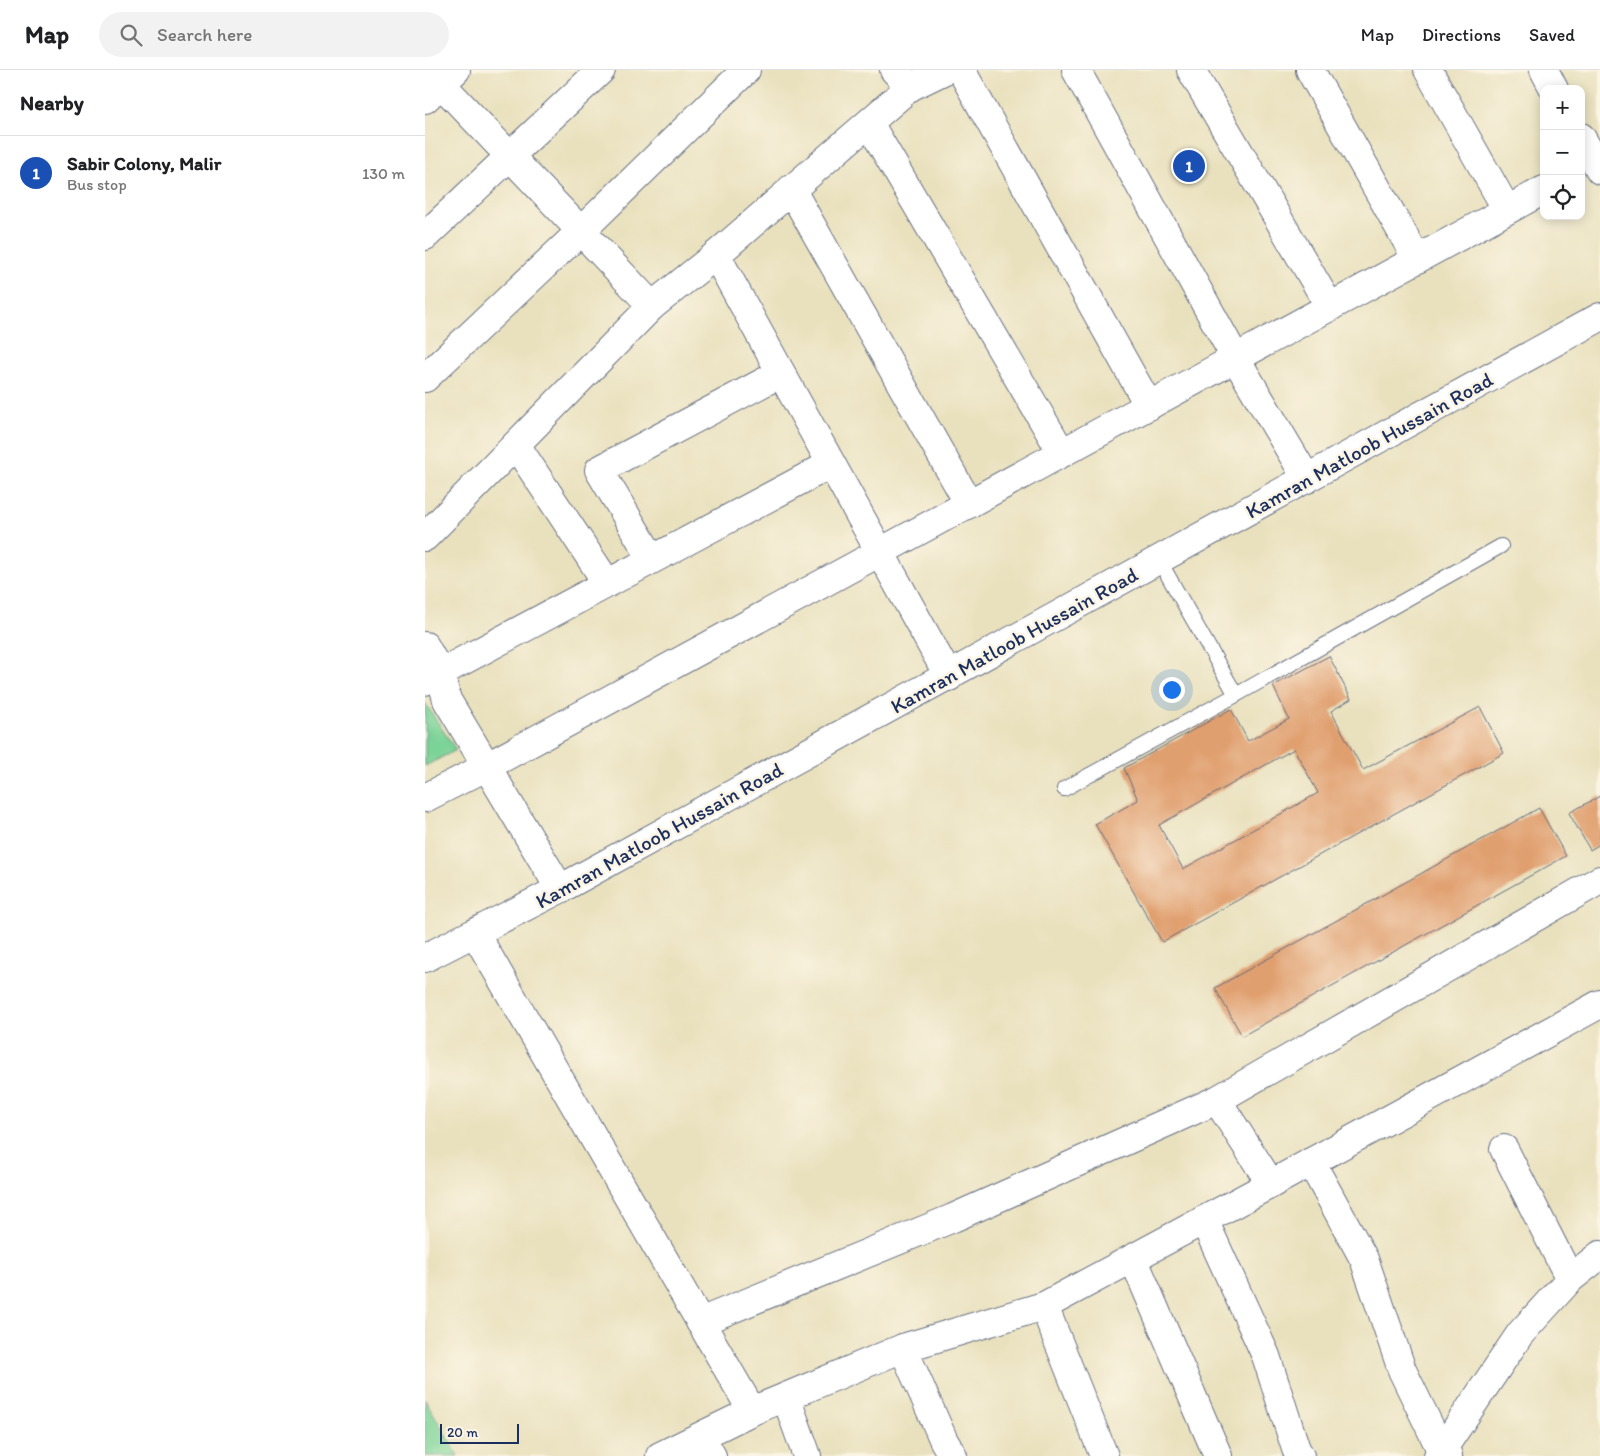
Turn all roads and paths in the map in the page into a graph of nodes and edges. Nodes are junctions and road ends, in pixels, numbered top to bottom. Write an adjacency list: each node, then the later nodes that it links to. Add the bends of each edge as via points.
1 (601, 70): 15 (street)
2 (746, 70): 20 (street)
3 (945, 70): 10 (street)
4 (961, 70): 30 (street)
5 (1076, 70): 27 (street)
6 (1191, 70): 25 (street)
7 (1310, 70): 23 (street)
8 (1427, 70): 19 (street)
9 (1544, 70): 12 (street)
10 (902, 78): 13 (street)
11 (437, 81): 15 (street)
12 (1552, 85)
13 (869, 123): 17 (street); 32 (street)
14 (1585, 146): 16 (street)
15 (509, 156): 20 (street); 21 (street)
16 (1594, 165)
17 (791, 189): 22 (street); 35 (street)
18 (1540, 192): 19 (street)
19 (1507, 210): 23 (street)
20 (581, 231): 24 (street); 29 (street)
21 (425, 236)
22 (716, 255): 24 (street); 28 (street)
23 (1417, 259): 25 (street)
24 (652, 306): 31 (street)
25 (1330, 307): 27 (street)
26 (1600, 317): 34 (street, Kamran Matloob Hussain Road)
27 (1236, 359): 30 (street); 34 (street)
28 (781, 373): 33 (street); 39 (street, via 599,470)
29 (425, 378)
30 (1149, 406): 32 (street)
31 (515, 444): 36 (street); 41 (street)
32 (1062, 453): 35 (street)
33 (831, 464): 38 (street); 39 (street)
34 (1307, 479): 40 (street, Kamran Matloob Hussain Road)
35 (969, 504): 38 (street)
36 (425, 537)
37 (1501, 546): 45 (lane)
38 (880, 553): 43 (street); 46 (street)
39 (652, 559): 41 (street)
40 (1159, 560): 43 (street, Kamran Matloob Hussain Road); 45 (lane)
41 (607, 583): 44 (street)
42 (425, 646): 44 (street)
43 (949, 677): 50 (street, Kamran Matloob Hussain Road)
44 (434, 685): 46 (street)
45 (1236, 695): 47 (lane)
46 (486, 767): 48 (street); 50 (street)
47 (1064, 789)
48 (425, 798)
49 (1600, 880): 54 (street)
50 (559, 889): 51 (street, Kamran Matloob Hussain Road)
51 (475, 933): 52 (street, Kamran Matloob Hussain Road); 63 (street)
52 (425, 958)
53 (1600, 1004): 56 (street)
54 (1217, 1100): 57 (street); 63 (street, via 953,1218)
55 (1504, 1149): 61 (street)
56 (1311, 1162): 57 (street); 68 (street, via 1364,1259 1402,1370)
57 (1271, 1184): 58 (street)
58 (1204, 1220): 60 (street); 74 (street, via 1266,1356)
59 (1600, 1255): 61 (street)
60 (1133, 1258): 62 (street); 73 (street)
61 (1570, 1279): 68 (street, via 1520,1334)
62 (1044, 1306): 64 (street); 72 (street)
63 (700, 1322): 66 (street)
64 (903, 1348): 65 (street); 71 (street)
65 (786, 1397): 66 (street); 70 (street)
66 (752, 1411): 67 (street)
67 (706, 1446): 69 (street)
68 (1442, 1454)
69 (660, 1456)
70 (807, 1456)
71 (953, 1456)
72 (1104, 1456)
73 (1218, 1456)
74 (1300, 1456)

